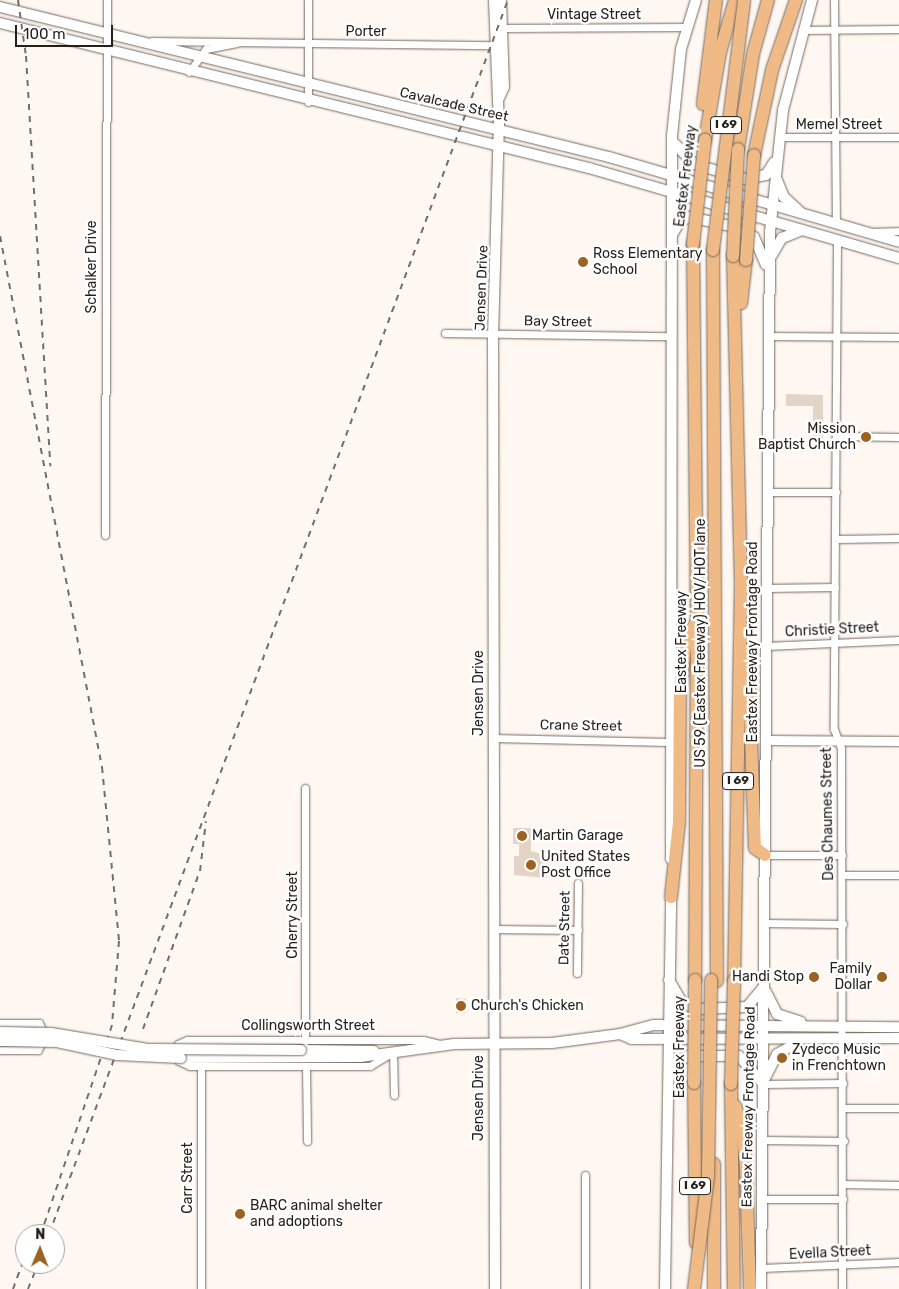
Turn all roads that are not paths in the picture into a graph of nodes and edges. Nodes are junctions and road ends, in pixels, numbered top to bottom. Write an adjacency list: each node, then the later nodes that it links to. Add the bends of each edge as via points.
1 (107, 0): 20 (street, Schalker Drive)
2 (308, 0): 23 (street)
3 (494, 0): 24 (main road, Jensen Drive)
4 (501, 0): 16 (main road, Jensen Drive)
5 (696, 0): 15 (main road)
6 (716, 0): 35 (highway)
7 (735, 0): 35 (highway, Eastex Freeway / I 69, via 718,59)
8 (744, 0): 96 (highway, US 59 (Eastex Freeway) HOV/HOT lane / I 69, bridge, via 714,250)
9 (768, 0): 63 (highway, I 69, bridge, via 753,54 738,149 733,256)
10 (796, 0): 63 (highway, bridge, via 772,70 754,155 746,260)
11 (812, 0): 19 (main road, Eastex Freeway Frontage Road)
12 (834, 0): 17 (street)
13 (0, 7): 20 (main road, Cavalcade Street)
14 (0, 23): 25 (main road)
15 (686, 27): 16 (street, Vintage Street); 36 (main road)
16 (502, 28): 29 (main road, Jensen Drive, via 504,87)
17 (834, 29): 18 (street); 19 (street); 33 (street)
18 (899, 29)
19 (802, 30): 32 (main road, Eastex Freeway Frontage Road)
20 (104, 35): 21 (main road, Cavalcade Street); 25 (street, Schalker Drive)
21 (129, 40): 22 (street, Porter); 26 (main road, Cavalcade Street)
22 (238, 42): 23 (street, Porter); 26 (street, Porter, via 211,47)
23 (308, 44): 24 (street, Porter); 28 (street)
24 (494, 45): 29 (main road, Jensen Drive, via 495,87)
25 (104, 50): 27 (main road); 68 (street, Schalker Drive)
26 (198, 57): 27 (street); 28 (main road, Cavalcade Street)
27 (189, 72): 30 (main road)
28 (308, 86): 30 (street); 31 (main road, Cavalcade Street)
29 (499, 98): 31 (main road, Jensen Drive)
30 (308, 102): 37 (main road)
31 (499, 130): 37 (main road, Jensen Drive); 38 (main road, Cavalcade Street)
32 (778, 137): 33 (street, Memel Street); 39 (main road, Eastex Freeway Frontage Road)
33 (835, 137): 34 (street, Memel Street); 47 (street)
34 (899, 137)
35 (702, 139): 73 (highway, Eastex Freeway / I 69, bridge, via 693,244)
36 (672, 142): 39 (main road, via 694,164 746,179 766,174); 42 (main road)
37 (499, 146): 40 (main road); 58 (main road, Jensen Drive)
38 (593, 153): 40 (main road); 42 (main road, Cavalcade Street)
39 (776, 159): 41 (main road, Eastex Freeway Frontage Road)
40 (589, 168): 43 (main road)
41 (774, 173): 44 (main road, Eastex Freeway Frontage Road); 45 (main road, via 784,197)
42 (672, 176): 43 (main road); 44 (main road, Cavalcade Street)
43 (672, 192): 46 (main road); 51 (main road)
44 (771, 204): 45 (main road, Cavalcade Street); 46 (main road, Eastex Freeway Frontage Road)
45 (803, 214): 47 (main road, Cavalcade Street)
46 (770, 221): 48 (main road); 55 (main road, Eastex Freeway Frontage Road)
47 (836, 223): 50 (main road, Cavalcade Street)
48 (802, 230): 52 (main road); 55 (main road, via 782,238)
49 (899, 231): 50 (street)
50 (867, 232): 53 (main road, Cavalcade Street)
51 (672, 235): 56 (main road, via 680,221 690,217 732,226 754,237); 59 (main road)
52 (836, 240): 54 (main road); 61 (street, Des Chaumes Street)
53 (899, 242)
54 (899, 258)
55 (769, 260): 56 (main road, Eastex Freeway Frontage Road)
56 (769, 271): 60 (main road, Eastex Freeway Frontage Road)
57 (445, 334): 58 (street, Bay Street)
58 (494, 334): 59 (street, Bay Street); 78 (main road, Jensen Drive)
59 (671, 336): 82 (main road)
60 (768, 336): 61 (street); 66 (main road, Eastex Freeway Frontage Road)
61 (836, 336): 62 (street); 64 (street, Des Chaumes Street)
62 (899, 337)
63 (735, 343): 74 (highway, I 69)
64 (837, 436): 65 (street); 67 (street, Des Chaumes Street)
65 (899, 437)
66 (767, 492): 67 (street); 72 (main road, Eastex Freeway Frontage Road)
67 (836, 492): 70 (street, Des Chaumes Street)
68 (105, 535)
69 (899, 538): 70 (street)
70 (837, 539): 71 (street, Des Chaumes Street)
71 (835, 587): 72 (street); 76 (street, Des Chaumes Street)
72 (766, 588): 77 (main road, Eastex Freeway Frontage Road)
73 (697, 620): 89 (highway, via 685,647 680,692 679,822); 141 (highway, Eastex Freeway / I 69, bridge)
74 (741, 622): 84 (highway, via 748,643 755,848); 122 (highway, I 69, bridge)
75 (899, 640): 76 (street, Christie Street)
76 (834, 642): 77 (street, Christie Street); 80 (street, Des Chaumes Street, via 834,729)
77 (766, 646): 79 (main road, Eastex Freeway Frontage Road)
78 (493, 738): 82 (street, Crane Street); 92 (main road, Jensen Drive)
79 (766, 740): 80 (street); 84 (main road, Eastex Freeway Frontage Road)
80 (839, 741): 81 (street); 85 (street, Des Chaumes Street)
81 (899, 741)
82 (668, 742): 89 (main road)
83 (306, 788): 116 (street, Cherry Street)
84 (765, 855): 85 (street); 90 (main road, Eastex Freeway Frontage Road)
85 (842, 855): 86 (street, Des Chaumes Street)
86 (842, 875): 87 (street); 91 (street, Des Chaumes Street)
87 (899, 875)
88 (578, 882): 93 (street, Date Street)
89 (671, 897): 95 (main road)
90 (764, 923): 91 (street); 97 (main road, Eastex Freeway Frontage Road)
91 (843, 924): 102 (street, Des Chaumes Street)
92 (493, 929): 93 (street); 112 (main road, Jensen Drive)
93 (578, 930): 94 (street, Date Street)
94 (577, 973)
95 (668, 979): 97 (main road, via 683,1004 702,1009 747,1007); 99 (main road)
96 (714, 980): 129 (highway, I 69, bridge); 143 (highway, US 59 (Eastex Freeway) HOV/HOT lane / I 69)
97 (764, 986): 100 (main road, Eastex Freeway Frontage Road); 101 (main road, via 777,1014)
98 (0, 1023): 114 (street, via 39,1023 45,1039 38,1050)
99 (667, 1025): 100 (main road, Collingsworth Street); 105 (main road, Collingsworth Street, via 630,1029); 106 (main road)
100 (764, 1026): 101 (main road, Collingsworth Street); 109 (main road, Eastex Freeway Frontage Road)
101 (819, 1026): 102 (main road, Collingsworth Street)
102 (844, 1027): 103 (main road, Collingsworth Street); 107 (street, Des Chaumes Street)
103 (899, 1027)
104 (0, 1032): 116 (main road, Collingsworth Street, bridge, via 51,1033 148,1049)
105 (620, 1034): 106 (main road, Collingsworth Street, via 632,1039); 112 (main road, Collingsworth Street, via 552,1043)
106 (667, 1038): 109 (main road, Collingsworth Street); 118 (main road)
107 (843, 1038): 108 (main road, Collingsworth Street); 110 (main road, Collingsworth Street); 119 (street, Des Chaumes Street)
108 (899, 1038)
109 (764, 1039): 110 (main road, Collingsworth Street); 120 (main road, Eastex Freeway Frontage Road)
110 (812, 1039): 120 (main road, via 781,1050)
111 (0, 1041): 116 (main road, Collingsworth Street, bridge, via 57,1042 140,1057)
112 (493, 1044): 113 (main road, Collingsworth Street); 138 (main road, Jensen Drive)
113 (443, 1045): 115 (main road, Collingsworth Street); 116 (street, Collingsworth Street, via 423,1040)
114 (0, 1050)
115 (393, 1052): 116 (main road, Collingsworth Street); 116 (street, Collingsworth Street, via 370,1066); 121 (street)
116 (304, 1054): 117 (street, Collingsworth Street); 117 (street, Collingsworth Street, via 180,1042 180,1063); 125 (street, Cherry Street)
117 (200, 1066): 137 (street, Carr Street)
118 (668, 1082): 120 (main road, via 676,1063 688,1056 739,1056); 140 (main road)
119 (843, 1083): 120 (street); 123 (street, Des Chaumes Street)
120 (763, 1084): 126 (main road, Eastex Freeway Frontage Road)
121 (394, 1095)
122 (732, 1099): 144 (highway, I 69); 145 (highway, via 743,1133)
123 (843, 1108): 124 (street); 127 (street, Des Chaumes Street)
124 (899, 1108)
125 (307, 1140)
126 (762, 1140): 127 (street); 132 (main road, Eastex Freeway Frontage Road)
127 (844, 1141): 130 (street, Des Chaumes Street)
128 (584, 1175): 139 (street)
129 (708, 1177): 141 (highway, bridge); 142 (highway, I 69, bridge)
130 (843, 1184): 131 (street); 133 (street, Des Chaumes Street)
131 (899, 1185)
132 (762, 1199): 133 (street); 136 (main road, Eastex Freeway Frontage Road)
133 (843, 1199): 135 (street, Des Chaumes Street)
134 (899, 1262): 135 (street, Evella Street)
135 (843, 1265): 136 (street, Evella Street); 147 (street, Des Chaumes Street)
136 (762, 1268): 146 (main road, Eastex Freeway Frontage Road)
137 (201, 1289)
138 (495, 1289)
139 (585, 1289)
140 (665, 1289)
141 (694, 1289)
142 (706, 1289)
143 (714, 1289)
144 (734, 1289)
145 (750, 1289)
146 (762, 1289)
147 (842, 1289)

